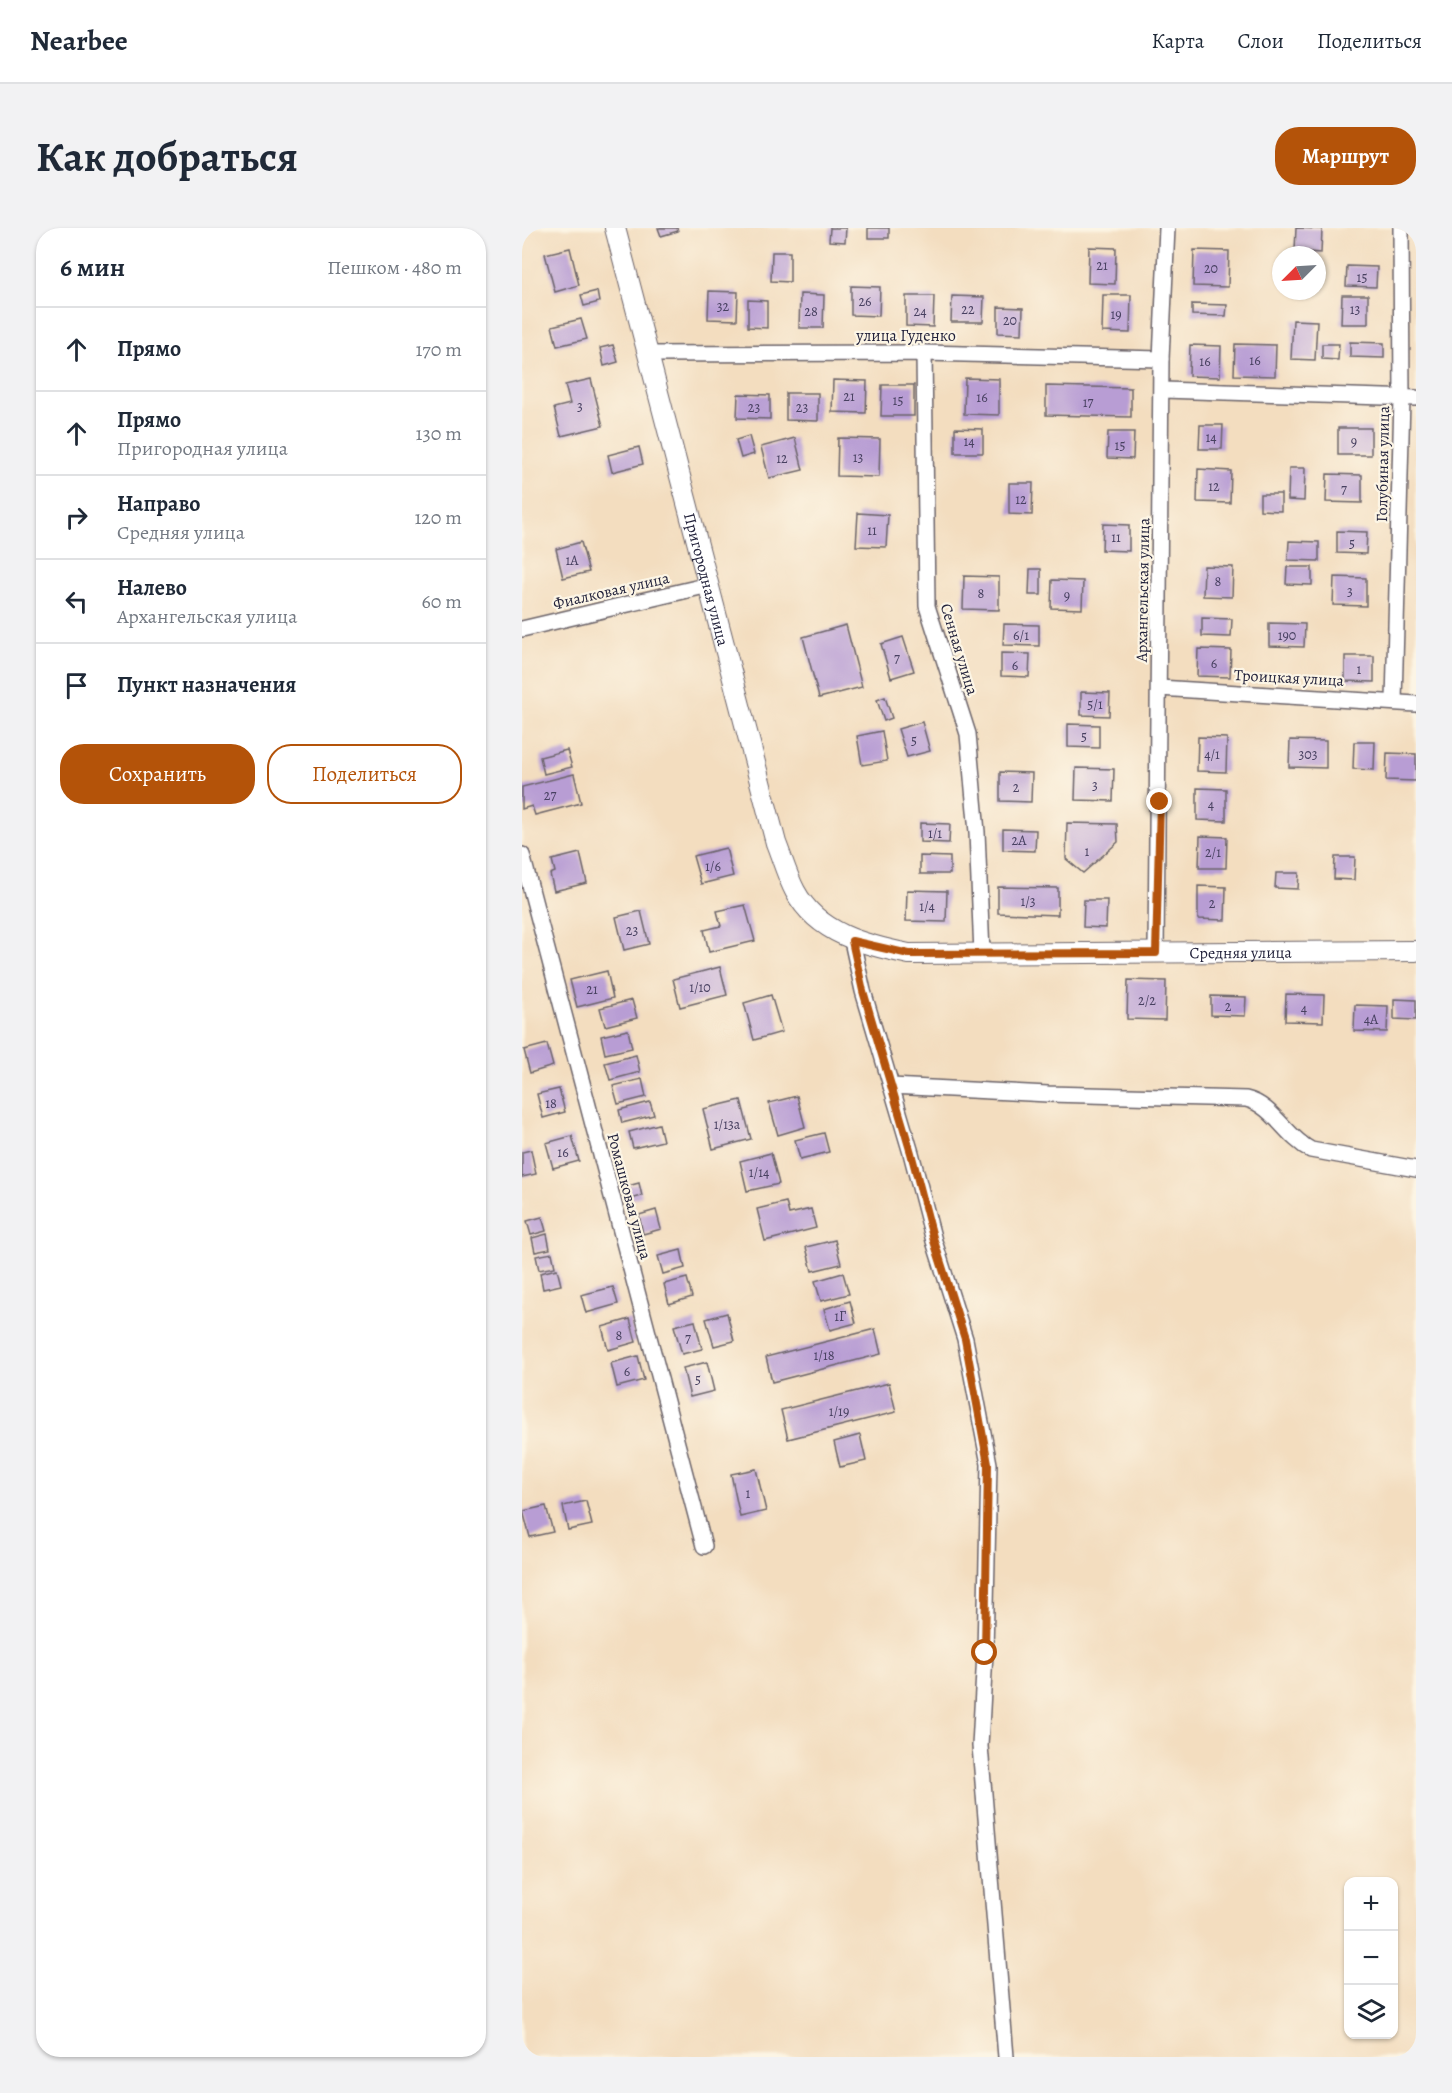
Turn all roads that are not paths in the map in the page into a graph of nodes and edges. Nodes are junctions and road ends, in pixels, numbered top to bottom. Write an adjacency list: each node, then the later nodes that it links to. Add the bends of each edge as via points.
1 (615, 228): 5 (street, Пригородная улица)
2 (1167, 228): 6 (street, Архангельская улица)
3 (1401, 228): 8 (street, Голубиная улица)
4 (924, 352): 5 (street, улица Гуденко); 6 (street, улица Гуденко); 19 (street, Сенная улица, via 927,606 968,734)
5 (650, 354): 9 (street, Пригородная улица)
6 (1161, 359): 7 (street, Архангельская улица)
7 (1163, 390): 8 (street); 11 (street, Архангельская улица)
8 (1409, 398): 12 (street, Голубиная улица)
9 (709, 585): 10 (street, Фиалковая улица); 15 (street, Пригородная улица, via 776,843 795,892)
10 (522, 629)
11 (1159, 688): 12 (street, Троицкая улица); 18 (street, Архангельская улица)
12 (1394, 701): 13 (street, Троицкая улица)
13 (1416, 704)
14 (522, 855): 22 (street, Ромашковая улица)
15 (818, 920): 16 (street, Средняя улица)
16 (852, 941): 19 (street, Средняя улица, via 909,954); 20 (street)
17 (1416, 951): 18 (street, Средняя улица)
18 (1156, 953): 19 (street, Средняя улица)
19 (982, 954)
20 (891, 1086): 21 (street, via 1246,1099 1257,1102 1296,1143 1311,1150); 23 (street, via 965,1339 988,1464 980,1746)
21 (1416, 1169)
22 (704, 1546)
23 (1006, 2057)

